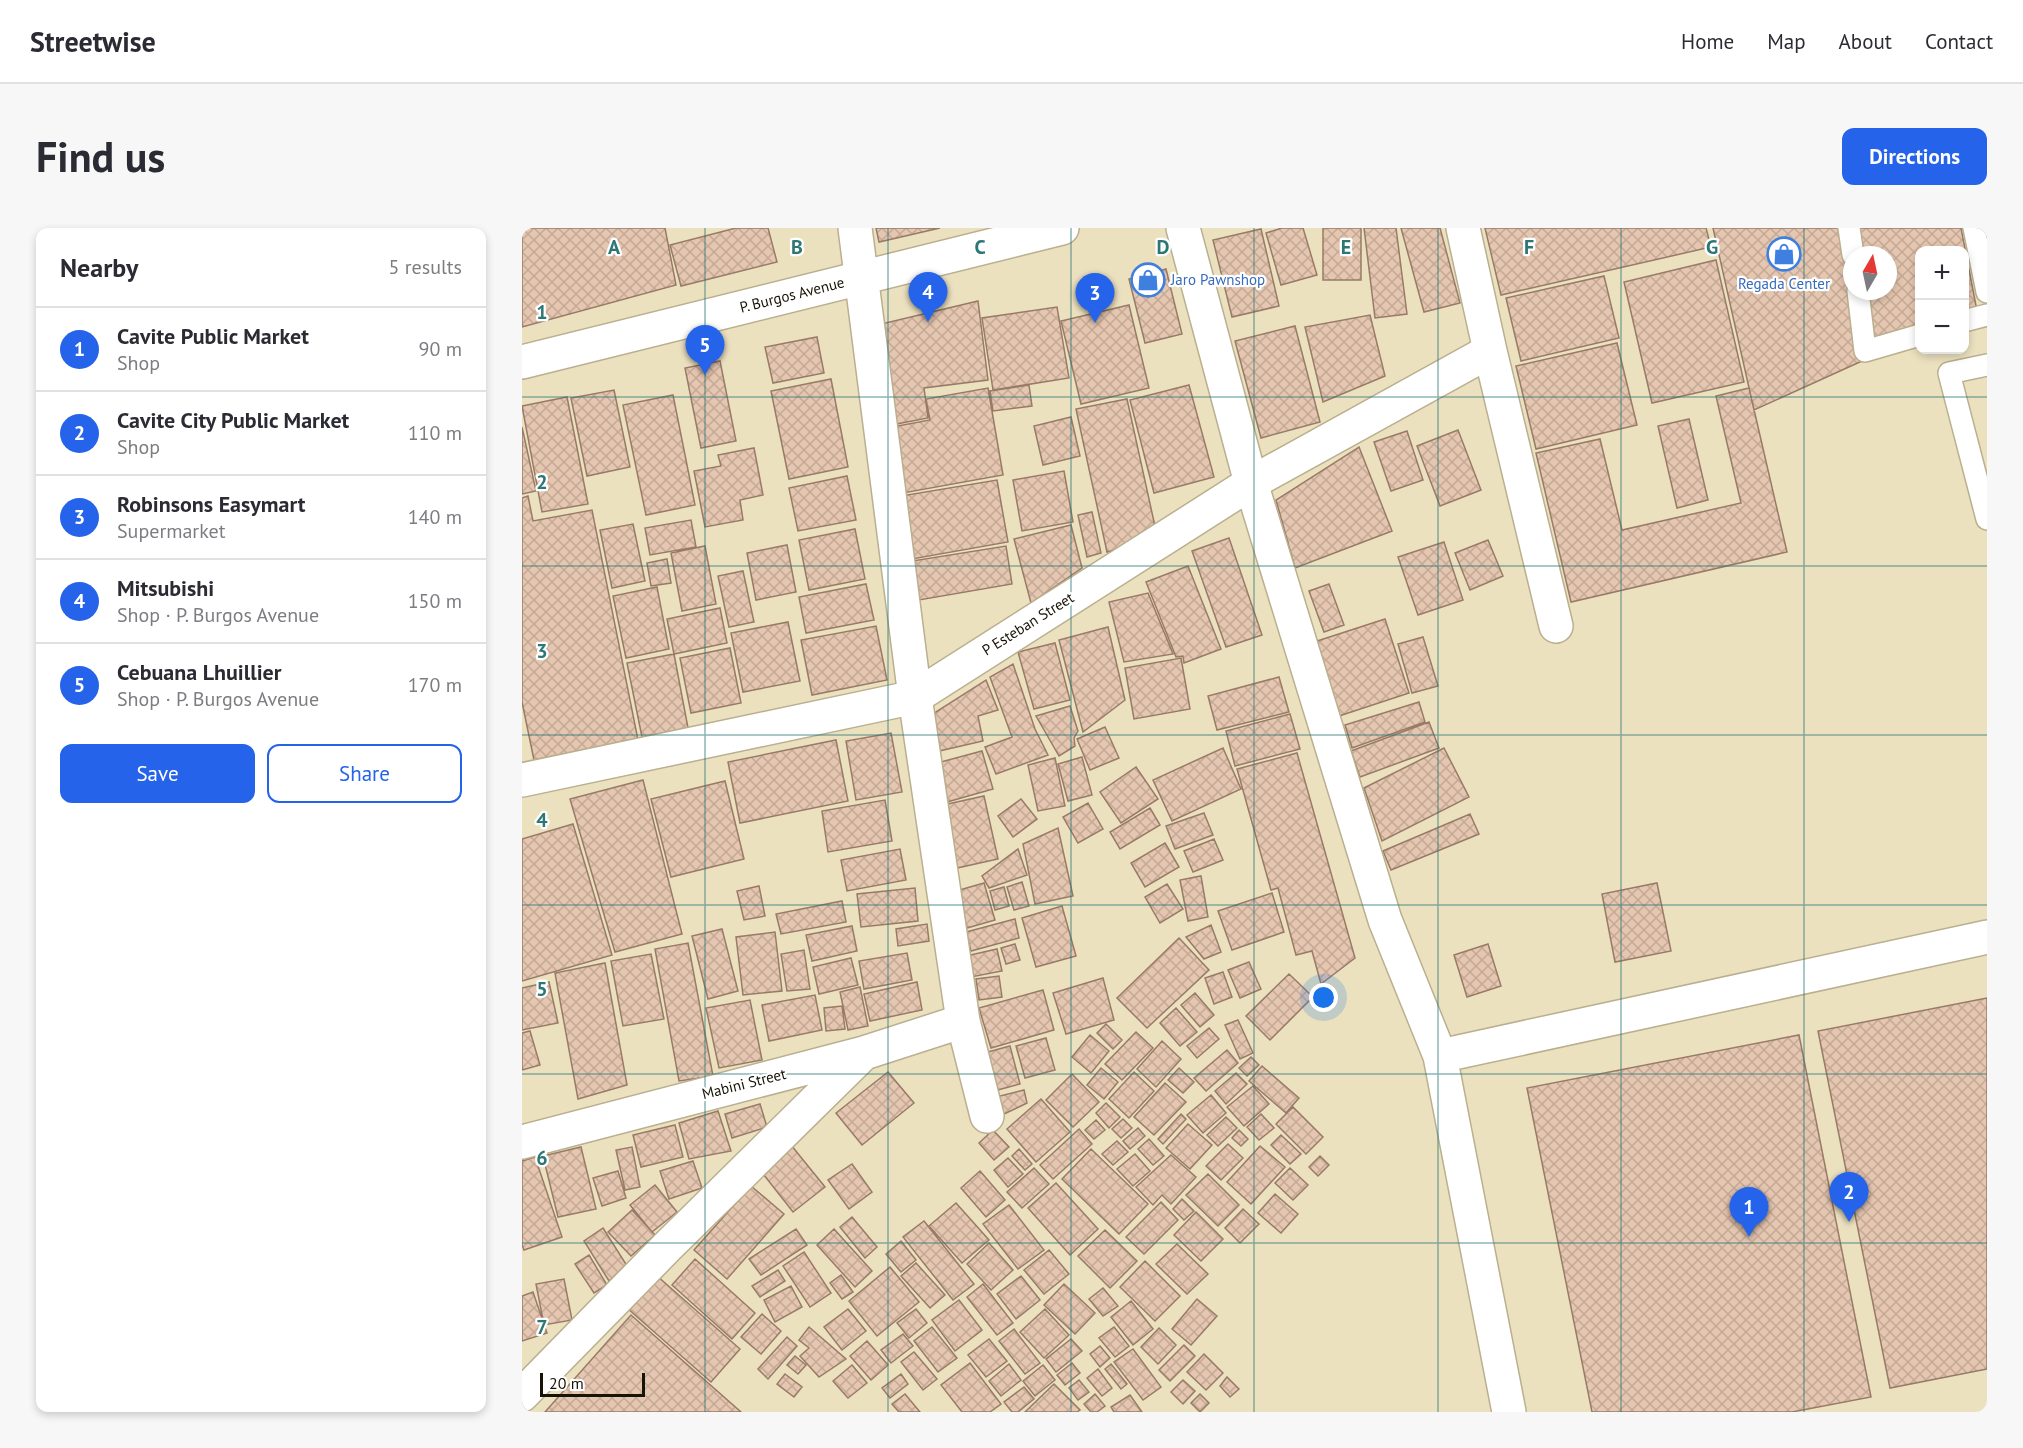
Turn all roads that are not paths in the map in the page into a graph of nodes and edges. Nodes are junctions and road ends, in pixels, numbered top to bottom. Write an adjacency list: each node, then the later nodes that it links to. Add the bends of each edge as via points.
1 (855, 228): 8 (street)
2 (1062, 228): 8 (street, P. Burgos Avenue)
3 (1183, 228): 17 (street)
4 (1462, 228): 14 (street)
5 (1849, 228): 7 (lane)
6 (1974, 228): 9 (lane)
7 (1852, 246)
8 (862, 278): 15 (street, P. Burgos Avenue); 20 (street)
9 (1987, 292)
10 (1859, 300): 13 (lane, via 1865,351)
11 (1987, 315): 12 (lane)
12 (1969, 320)
13 (1915, 336)
14 (1490, 351): 17 (street, P Esteban Street); 19 (street)
15 (522, 362)
16 (1987, 365): 18 (lane, via 1950,374)
17 (1251, 483): 20 (street, P Esteban Street); 25 (street, via 1385,920)
18 (1987, 519)
19 (1556, 626)
20 (915, 697): 21 (street, P Esteban Street); 23 (street)
21 (522, 780)
22 (1987, 937): 25 (street)
23 (963, 1021): 24 (street, Mabini Street); 26 (street)
24 (864, 1053): 27 (street, Mabini Street); 28 (street)
25 (1440, 1056): 29 (street)
26 (987, 1116)
27 (522, 1142)
28 (522, 1395)
29 (1509, 1412)

